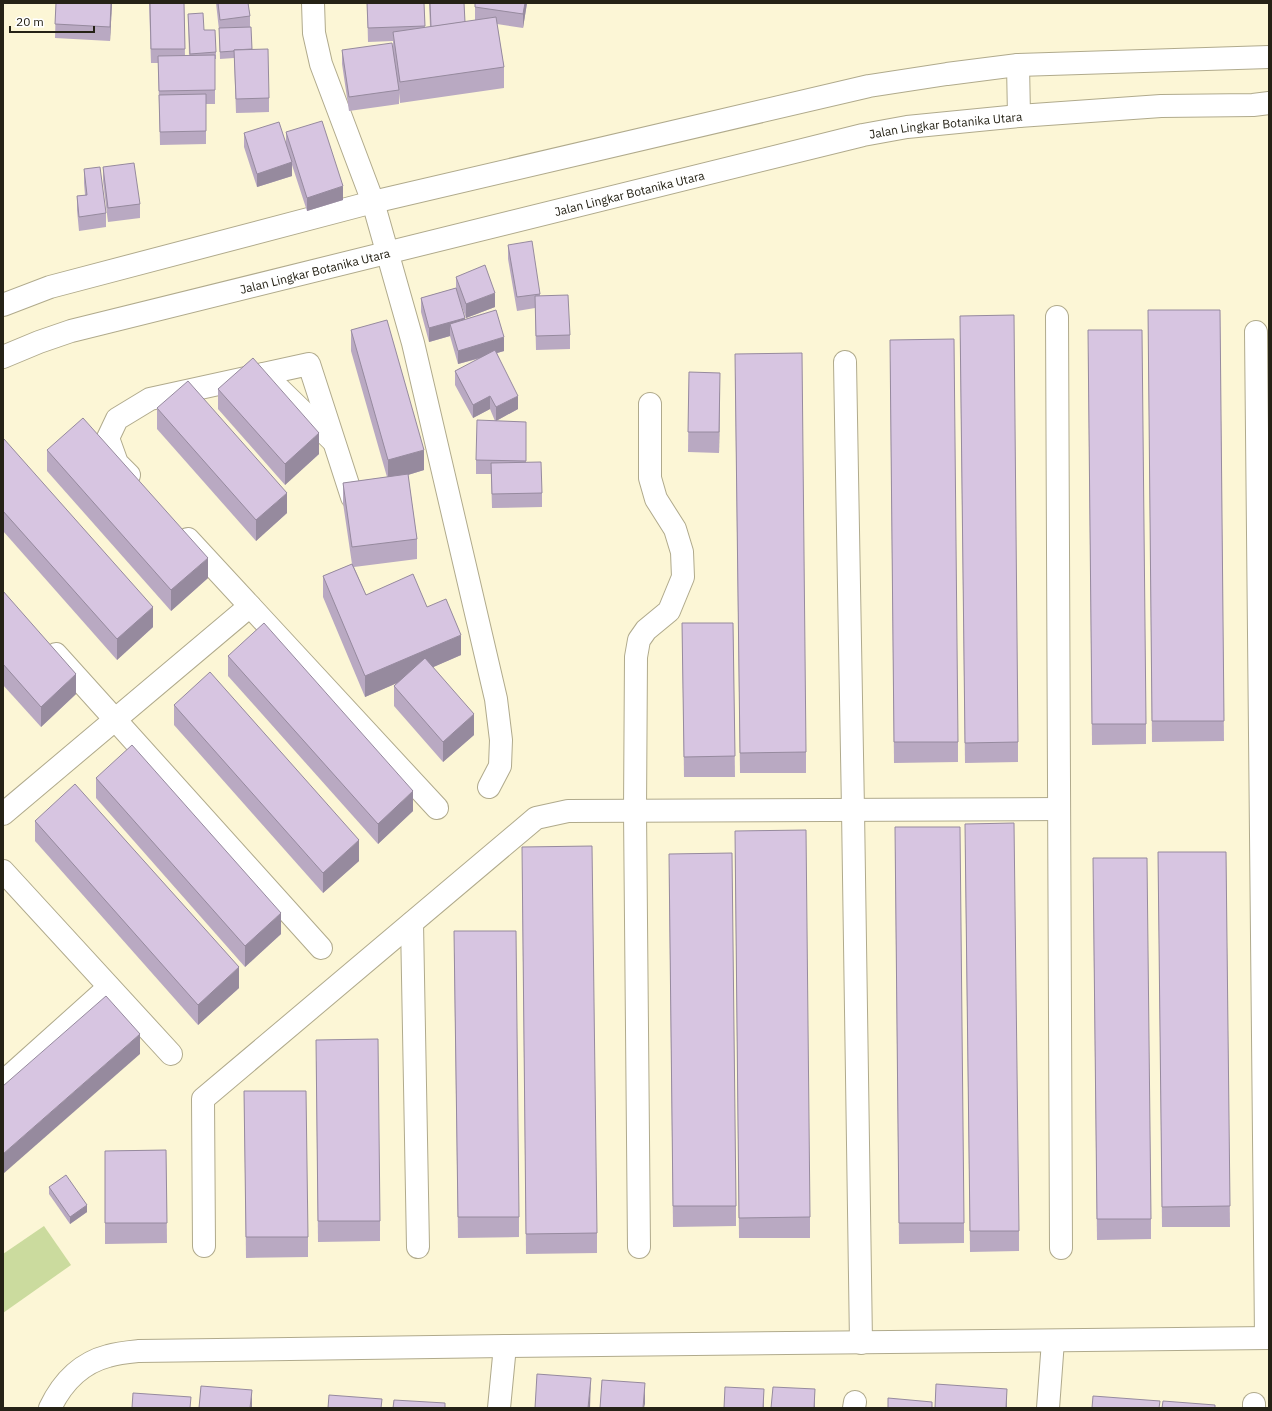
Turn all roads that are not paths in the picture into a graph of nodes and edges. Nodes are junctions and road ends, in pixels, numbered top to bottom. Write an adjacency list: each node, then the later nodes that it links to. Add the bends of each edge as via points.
1 (313, 3): 6 (street, via 314,33 321,64)
2 (1269, 57): 3 (street)
3 (1018, 65): 5 (street); 6 (street, via 869,86)
4 (1269, 103): 5 (street, Jalan Lingkar Botanika Utara, via 1161,106)
5 (1019, 116): 7 (street, Jalan Lingkar Botanika Utara, via 907,126 863,135)
6 (373, 202): 7 (street); 8 (street, via 50,287)
7 (387, 253): 11 (street, Jalan Lingkar Botanika Utara, via 71,331); 22 (street, via 413,343 496,699 501,740 500,766)
8 (3, 305)
9 (1057, 317): 25 (street)
10 (1256, 332): 23 (street)
11 (3, 357)
12 (844, 362): 27 (street)
13 (264, 374): 15 (street); 15 (street, via 309,364); 16 (street, via 150,399 117,419 108,438 117,463)
14 (650, 404): 26 (street, via 650,478 656,499 675,529 682,552 683,577 669,611 646,630 639,640 636,657)
15 (335, 443): 17 (street)
16 (144, 491)
17 (352, 497)
18 (175, 526): 19 (street)
19 (250, 606): 21 (street); 24 (street)
20 (40, 636): 21 (street)
21 (115, 720): 28 (street); 31 (street)
22 (489, 787)
23 (1264, 807): 39 (street)
24 (437, 808)
25 (1059, 809): 27 (street); 38 (street)
26 (636, 810): 27 (street); 30 (street, via 568,811 536,818); 37 (street)
27 (853, 810): 41 (street)
28 (3, 814)
29 (3, 871): 32 (street)
30 (412, 923): 35 (street, via 204,1099); 36 (street)
31 (321, 948)
32 (109, 987): 33 (street); 34 (street)
33 (171, 1054)
34 (3, 1082)
35 (204, 1246)
36 (418, 1247)
37 (639, 1248)
38 (1061, 1248)
39 (1268, 1338): 40 (street)
40 (1053, 1341): 41 (street); 45 (street)
41 (861, 1342): 42 (street)
42 (505, 1346): 43 (street, via 139,1351 108,1356 80,1368 58,1392); 44 (street)
43 (50, 1408)
44 (499, 1408)
45 (1048, 1408)

